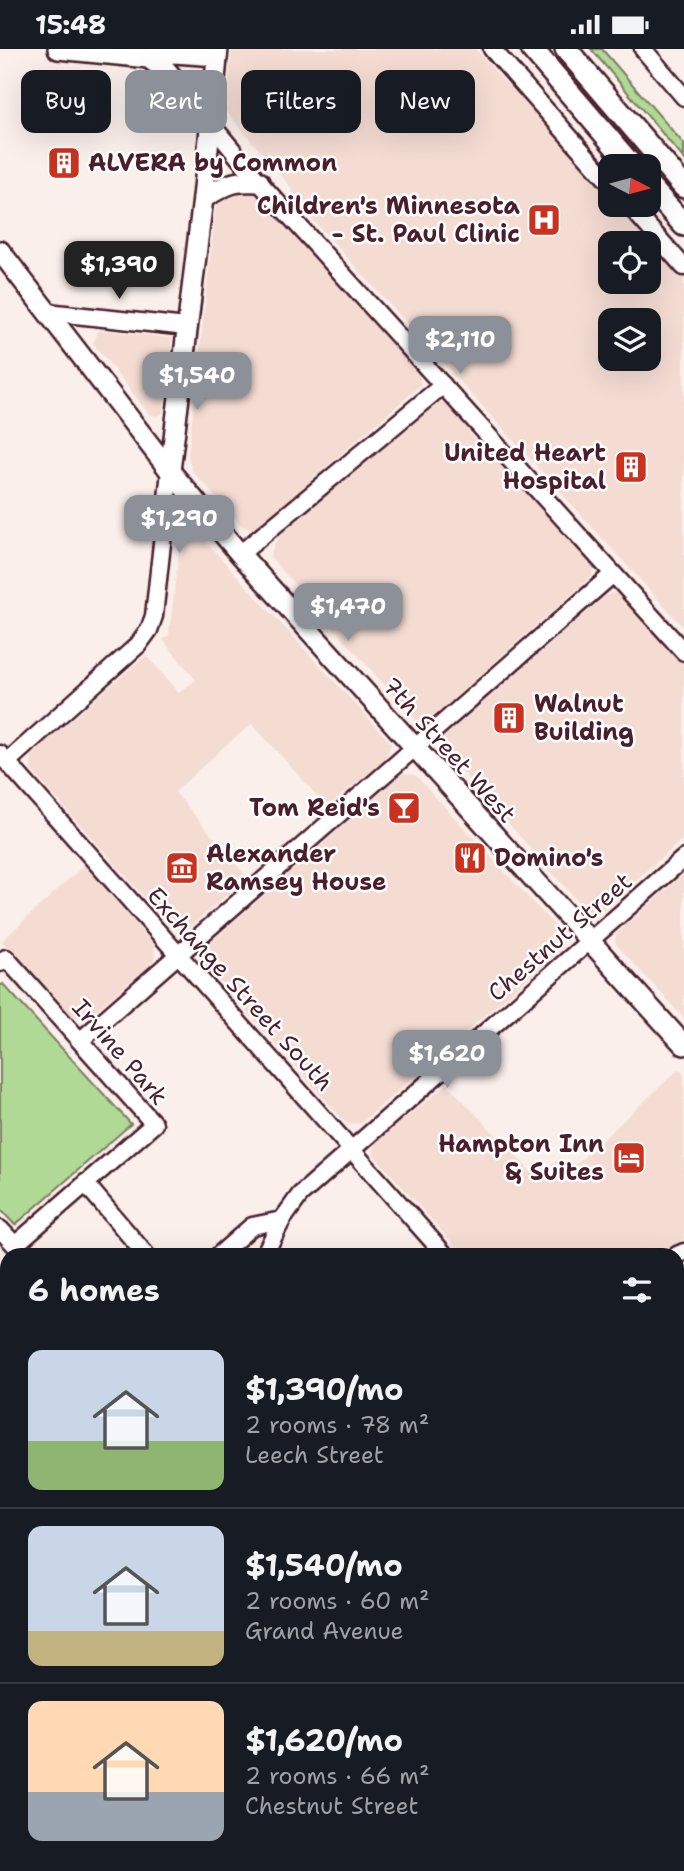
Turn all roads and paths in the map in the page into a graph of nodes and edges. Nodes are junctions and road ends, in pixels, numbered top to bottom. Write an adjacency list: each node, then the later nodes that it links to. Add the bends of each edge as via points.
1 (58, 49): 7 (main road)
2 (492, 49): 14 (street)
3 (532, 49): 13 (highway)
4 (566, 49): 16 (highway)
5 (643, 49): 10 (street)
6 (218, 52): 7 (main road); 9 (main road)
7 (148, 58): 8 (main road)
8 (166, 70)
9 (216, 70)
10 (684, 97)
11 (210, 133): 17 (main road)
12 (218, 133): 15 (street)
13 (622, 154)
14 (598, 169)
15 (259, 182): 17 (main road, via 233,181); 25 (street)
16 (684, 187)
17 (203, 198): 24 (main road)
18 (662, 200): 20 (highway)
19 (640, 217): 22 (street)
20 (684, 225)
21 (0, 251): 23 (main road, 7th Street West)
22 (684, 267)
23 (47, 312): 24 (street); 26 (main road, 7th Street West)
24 (187, 327): 26 (main road)
25 (443, 385): 27 (street); 28 (street)
26 (170, 471): 27 (main road, 7th Street West); 31 (street, via 149,630 138,645)
27 (240, 554): 30 (main road, 7th Street West)
28 (613, 574): 29 (street); 30 (street)
29 (684, 652)
30 (414, 746): 33 (main road, 7th Street West); 34 (street)
31 (3, 758): 34 (street, Exchange Street South)
32 (684, 858): 33 (street, Chestnut Street)
33 (590, 942): 37 (main road, 7th Street West); 38 (street, Chestnut Street)
34 (179, 954): 36 (street); 38 (street, Exchange Street South)
35 (0, 963): 36 (street, Irvine Park, via 6,958)
36 (81, 1040): 39 (street, Irvine Park, via 154,1123)
37 (684, 1045)
38 (352, 1148): 40 (street, Chestnut Street, via 300,1195); 45 (street, Exchange Street South)
39 (85, 1183): 41 (street, Irvine Park, via 15,1245); 42 (street)
40 (282, 1220): 43 (street, via 252,1226); 44 (street, Chestnut Street)
41 (0, 1229)
42 (140, 1248)
43 (227, 1248)
44 (268, 1248)
45 (439, 1248)

